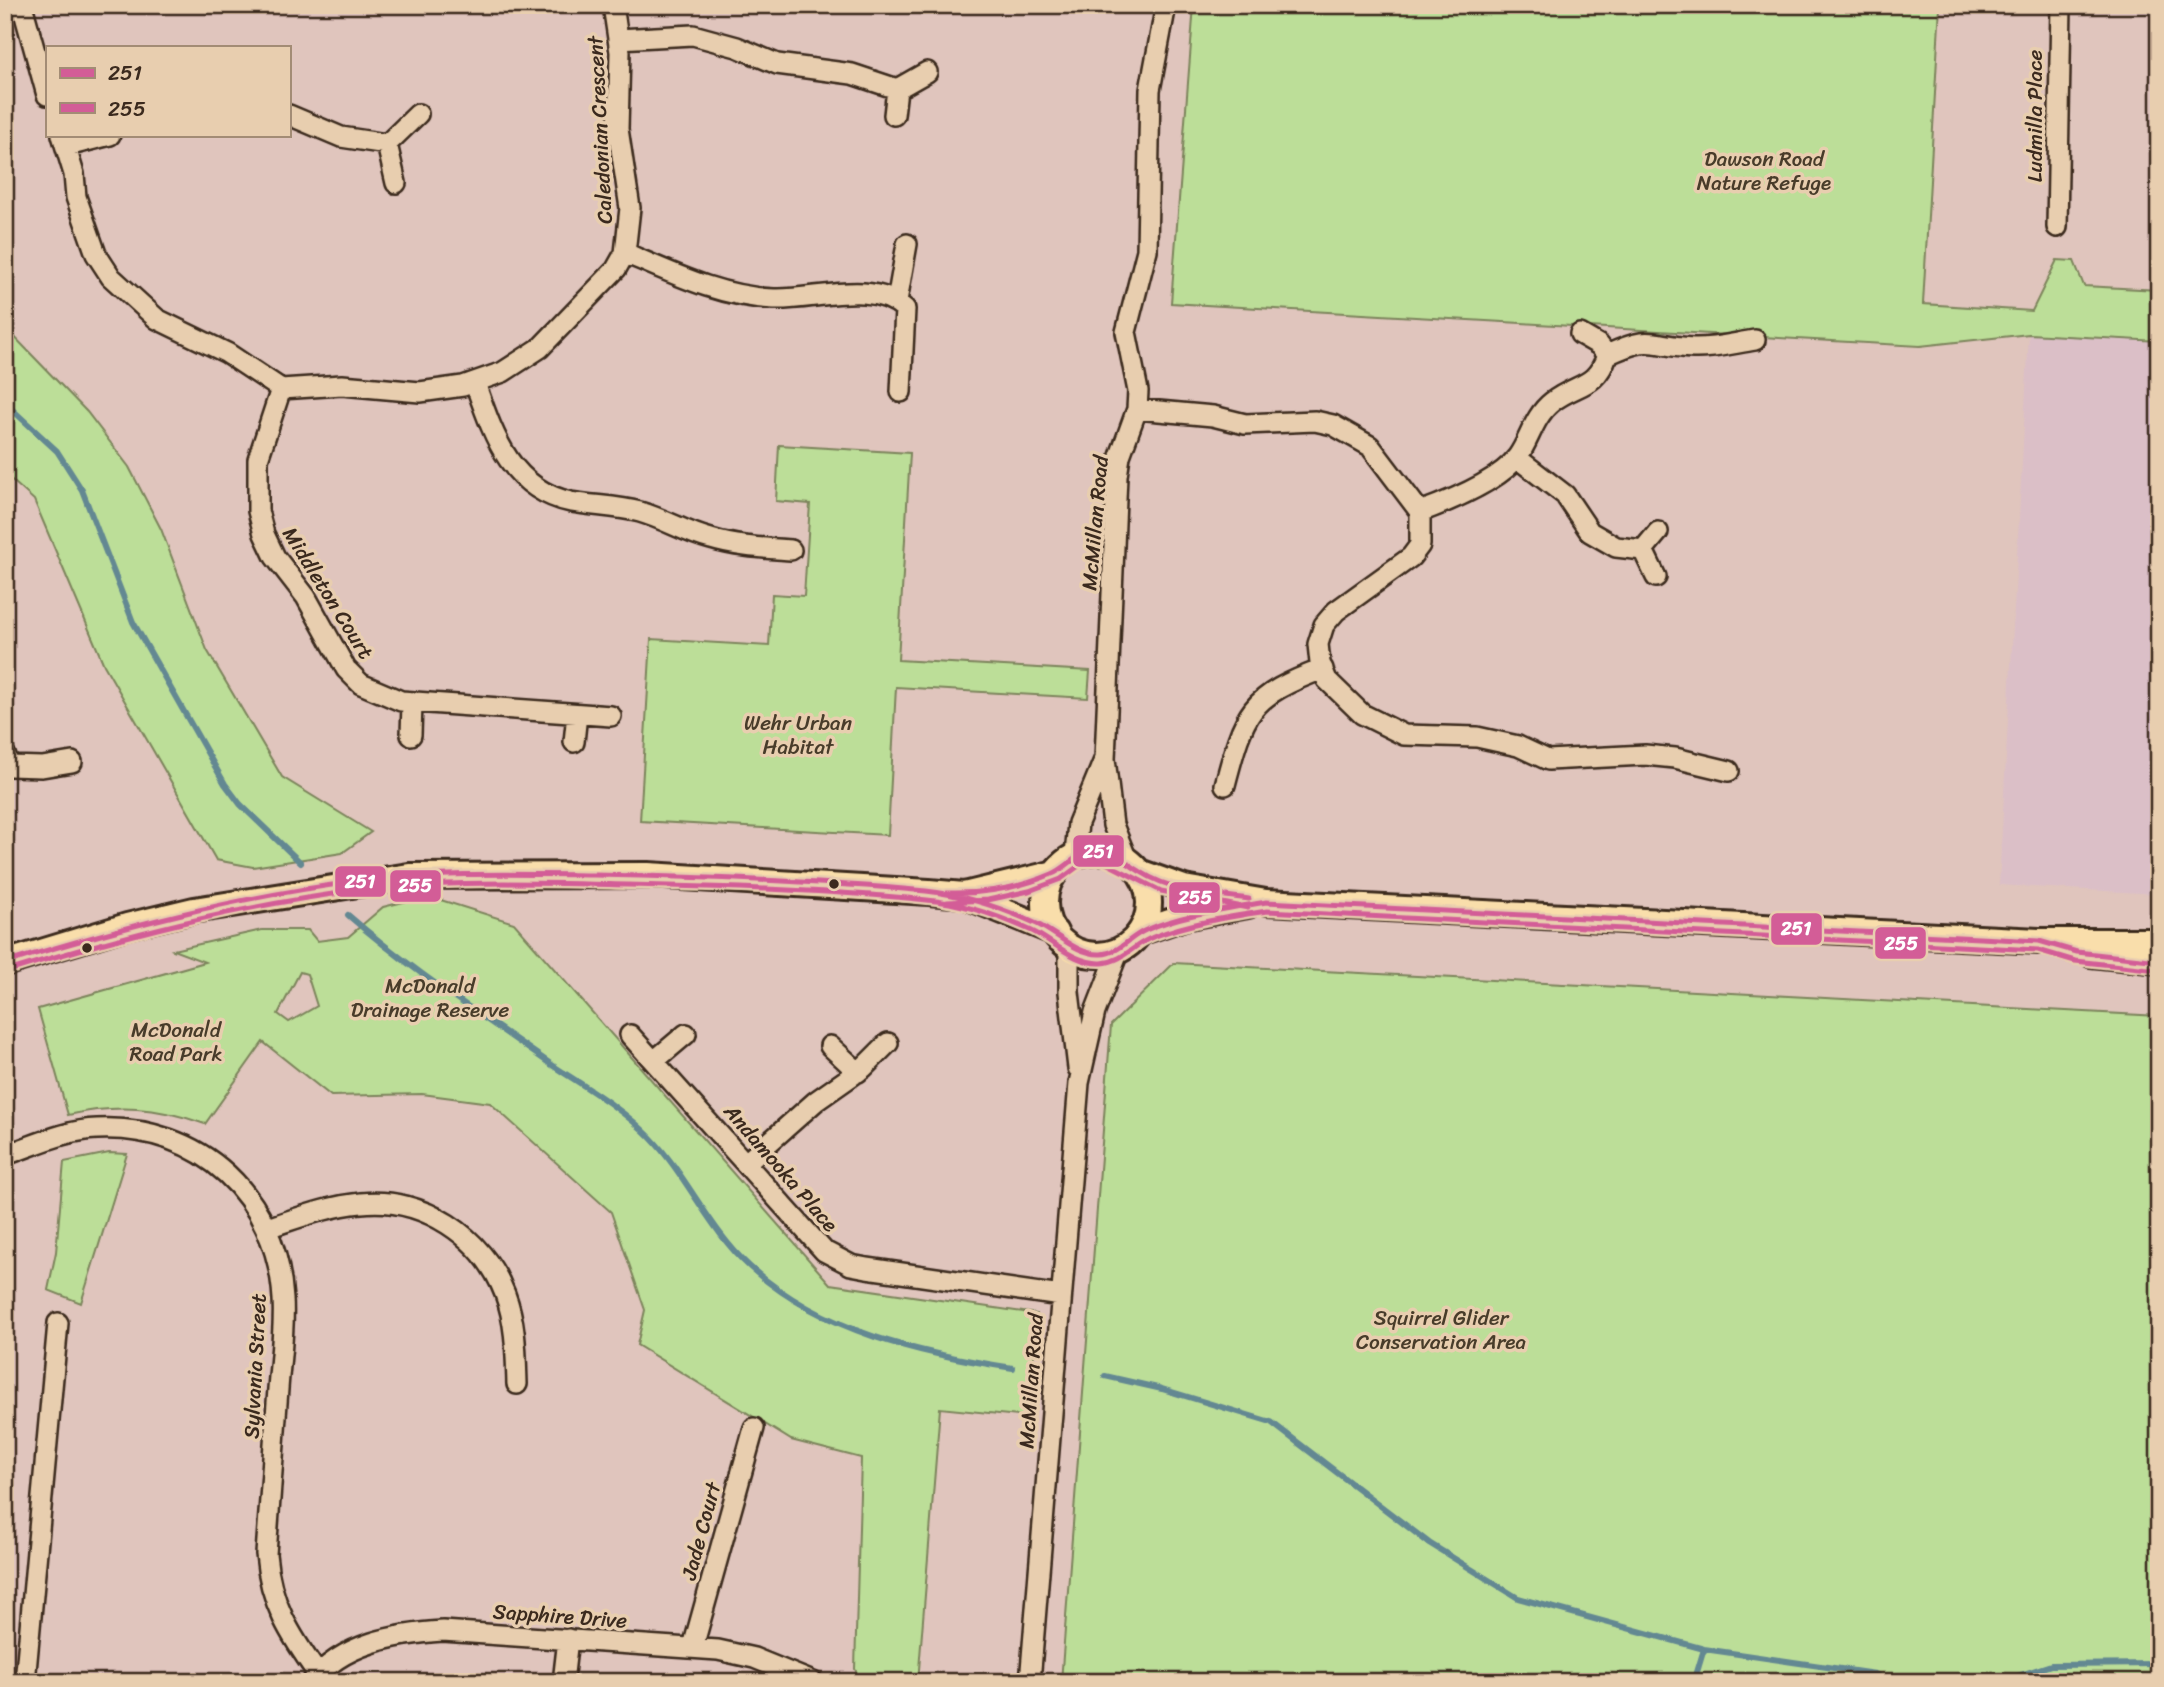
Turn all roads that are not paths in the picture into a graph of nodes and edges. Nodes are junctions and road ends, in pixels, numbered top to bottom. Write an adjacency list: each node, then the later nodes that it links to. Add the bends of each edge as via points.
1 (22, 5): 8 (street)
2 (613, 5): 5 (street, Caledonian Crescent)
3 (1166, 5): 26 (street, McMillan Road, via 1150,90 1147,250 1126,332 1138,391)
4 (2061, 5): 16 (street, Ludmilla Place)
5 (618, 39): 7 (street, via 693,35 777,64 852,74); 18 (street, Caledonian Crescent, via 618,129 630,208)
6 (927, 72): 7 (street)
7 (897, 89): 11 (street)
8 (46, 91)
9 (418, 114): 14 (street)
10 (290, 115): 14 (street, via 341,137)
11 (894, 115)
12 (102, 136): 13 (street)
13 (64, 141): 24 (street, via 85,227 111,276 157,319 227,353)
14 (387, 144): 15 (street)
15 (396, 183)
16 (2057, 227)
17 (906, 244): 19 (street)
18 (625, 253): 19 (street, via 695,283 751,298 849,293); 23 (street, Caledonian Crescent, via 616,269 540,348 503,372)
19 (897, 301): 25 (street, via 905,309)
20 (1580, 334): 22 (street)
21 (1755, 340): 22 (street, via 1694,348 1650,340 1633,342)
22 (1607, 355): 27 (street, via 1590,382 1550,403)
23 (475, 383): 24 (street, Caledonian Crescent, via 420,392 342,385); 30 (street, via 496,443 507,460 520,475 552,496 640,512 710,539)
24 (281, 388): 34 (street, Middleton Court, via 258,459 258,511 264,534 346,669 378,693)
25 (901, 392)
26 (1137, 409): 28 (street, via 1213,416 1245,424 1315,421 1333,425 1370,446); 39 (street, McMillan Road, via 1117,477)
27 (1517, 458): 28 (street, via 1461,496); 31 (street, via 1565,495 1590,532 1616,547)
28 (1420, 512): 33 (street, via 1420,545 1411,557 1336,611 1324,625 1318,644)
29 (1658, 532): 31 (street)
30 (791, 550)
31 (1643, 551): 32 (street)
32 (1656, 577)
33 (1323, 669): 42 (street, via 1327,680 1362,714 1404,735 1478,737 1518,746 1548,760 1645,755); 43 (street, via 1265,695 1249,713 1239,731 1239,769)
34 (412, 703): 35 (street, Middleton Court); 37 (street)
35 (577, 714): 36 (street, Middleton Court); 38 (street)
36 (611, 716)
37 (411, 735)
38 (575, 742)
39 (1105, 759): 44 (street, McMillan Road, via 1078,823); 45 (street, McMillan Road, via 1113,825)
40 (72, 762): 41 (street, via 42,767)
41 (7, 763)
42 (1729, 771)
43 (1225, 785)
44 (1075, 855): 45 (main road, via 1111,852); 46 (main road)
45 (1133, 866): 48 (main road, via 1184,888); 49 (main road, via 1147,886 1149,902)
46 (1055, 873): 47 (main road); 50 (main road, via 1045,903)
47 (964, 895): 50 (main road); 55 (main road, via 648,875 409,876 154,919)
48 (1266, 902): 49 (main road, via 1184,917); 51 (main road)
49 (1140, 932): 53 (main road)
50 (1062, 939): 53 (main road, via 1094,954); 62 (street, McMillan Road)
51 (2039, 941): 52 (main road); 54 (main road, via 2077,952)
52 (2159, 941)
53 (1119, 950): 62 (street, McMillan Road, via 1095,1012)
54 (2159, 961)
55 (5, 963)
56 (686, 1034): 60 (street)
57 (630, 1035): 60 (street, Andamooka Place)
58 (888, 1043): 61 (street)
59 (830, 1046): 61 (street)
60 (654, 1061): 64 (street, Andamooka Place)
61 (858, 1072): 64 (street, via 816,1101)
62 (1079, 1083): 66 (street, McMillan Road)
63 (5, 1154): 65 (street, Sylvania Street, via 94,1129 151,1133 178,1141 213,1162 259,1210)
64 (747, 1162): 66 (street, Andamooka Place, via 813,1241 851,1265)
65 (267, 1228): 68 (street, via 361,1203 386,1202 438,1217 479,1250 505,1293 512,1318); 72 (street, Sylvania Street, via 284,1300 266,1554 268,1581 283,1623)
66 (1060, 1296): 76 (street, McMillan Road)
67 (58, 1323): 74 (street)
68 (517, 1384)
69 (754, 1428): 71 (street, Jade Court)
70 (568, 1639): 71 (street, Sapphire Drive); 72 (street, Sapphire Drive, via 408,1633 351,1652); 75 (street)
71 (693, 1647): 73 (street, Sapphire Drive, via 754,1658)
72 (315, 1678)
73 (811, 1681)
74 (25, 1682)
75 (564, 1682)
76 (1030, 1682)

